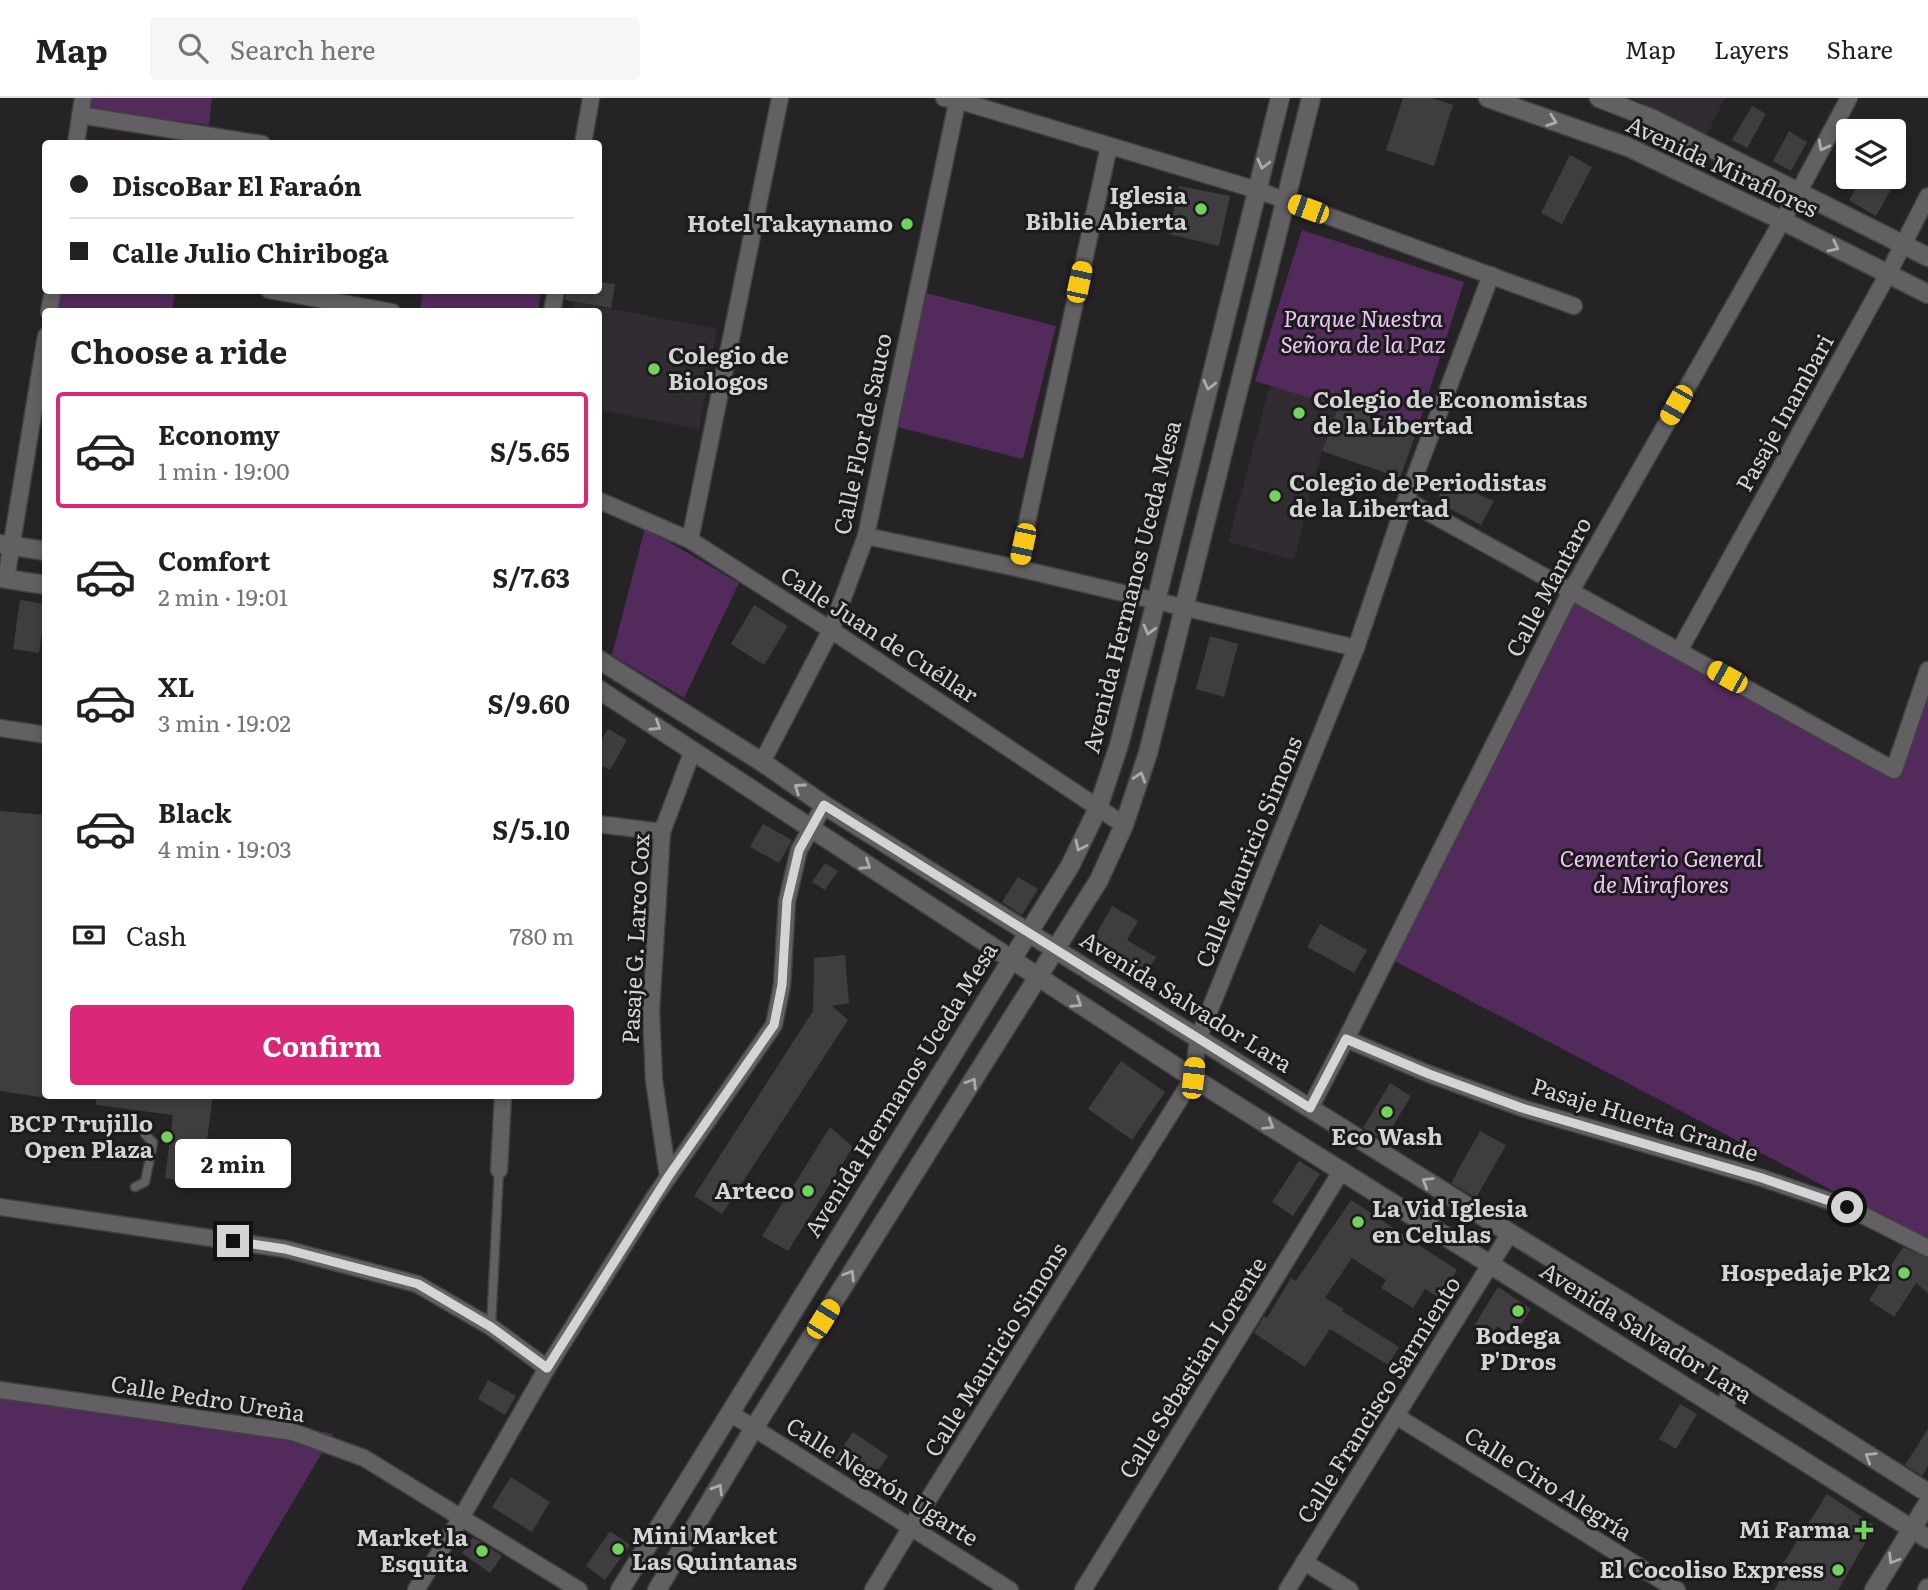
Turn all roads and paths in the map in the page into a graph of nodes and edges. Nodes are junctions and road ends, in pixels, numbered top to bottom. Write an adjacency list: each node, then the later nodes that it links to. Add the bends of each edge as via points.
1 (83, 98): 10 (street)
2 (591, 98): 13 (street)
3 (780, 98): 33 (street)
4 (1280, 98): 15 (street, Avenida Hermanos Uceda Mesa, one-way to 15)
5 (1311, 98): 18 (street)
6 (1488, 98): 19 (street, Avenida Miraflores, one-way to 19, via 1628,147)
7 (1599, 98): 16 (street, Avenida Miraflores, via 1653,119)
8 (1849, 98): 16 (street, Calle Mantaro, one-way to 16)
9 (953, 99): 14 (street); 32 (street, Calle Flor de Sauco)
10 (80, 115): 11 (street); 12 (street)
11 (77, 140)
12 (237, 140)
13 (584, 140)
14 (1109, 146): 15 (street); 36 (street)
15 (1257, 190): 18 (street); 40 (street, Avenida Hermanos Uceda Mesa, one-way to 40)
16 (1798, 193): 19 (street, Calle Mantaro); 20 (street, Avenida Miraflores)
17 (1928, 196): 20 (street, Pasaje Inambari)
18 (1286, 201): 23 (street); 41 (street)
19 (1781, 220): 22 (street, Avenida Miraflores, one-way to 22); 39 (street, Calle Mantaro)
20 (1902, 244): 21 (street, Avenida Miraflores); 22 (street, Pasaje Inambari)
21 (1928, 257)
22 (1888, 274): 25 (street, Avenida Miraflores); 44 (street, Pasaje Inambari)
23 (1491, 275): 26 (street); 30 (street, Calle Mauricio Simons)
24 (291, 294): 27 (street)
25 (1928, 294)
26 (1574, 306)
27 (370, 308)
28 (42, 384): 29 (street)
29 (40, 408): 34 (street)
30 (1406, 500): 39 (street); 43 (street, Calle Mauricio Simons)
31 (602, 502): 33 (street, Calle Juan de Cuéllar)
32 (866, 536): 36 (street); 42 (street, Calle Flor de Sauco)
33 (690, 540): 42 (street, Calle Juan de Cuéllar)
34 (6, 545): 35 (street); 37 (street)
35 (42, 550)
36 (1017, 568): 40 (street)
37 (3, 579): 38 (street)
38 (42, 584)
39 (1571, 591): 44 (street); 63 (street, Calle Mantaro)
40 (1156, 601): 41 (street); 53 (street, Avenida Hermanos Uceda Mesa, one-way to 53)
41 (1185, 608): 43 (street); 55 (street, one-way to 41, via 1148,753)
42 (831, 630): 51 (street, Calle Flor de Sauco); 53 (street, Calle Juan de Cuéllar)
43 (1356, 648): 62 (street, Calle Mauricio Simons)
44 (1679, 651): 46 (street, via 1894,770)
45 (602, 662): 51 (street, Avenida Salvador Lara)
46 (1928, 670)
47 (602, 691): 50 (street, Avenida Salvador Lara, one-way to 50)
48 (0, 728): 49 (street)
49 (42, 734)
50 (693, 750): 56 (street, Avenida Salvador Lara); 57 (street, Pasaje G. Larco Cox)
51 (762, 762): 52 (street, Avenida Salvador Lara, one-way to 51)
52 (824, 805): 56 (street); 58 (street, Avenida Salvador Lara)
53 (1098, 808): 55 (street, Calle Juan de Cuéllar); 58 (street, Avenida Hermanos Uceda Mesa, one-way to 58, via 1070,866)
54 (602, 824): 57 (street)
55 (1124, 825): 59 (street, via 1099,880)
56 (811, 828): 60 (street, Avenida Salvador Lara, one-way to 60); 72 (street, via 799,850 787,901 782,985 774,1025)
57 (662, 832): 72 (street, Pasaje G. Larco Cox, via 651,1011 654,1080)
58 (1028, 931): 59 (street, Avenida Salvador Lara); 60 (street, Avenida Hermanos Uceda Mesa)
59 (1055, 948): 61 (street); 62 (street, Avenida Salvador Lara)
60 (1011, 960): 61 (street, Avenida Salvador Lara); 68 (street, Avenida Hermanos Uceda Mesa)
61 (1038, 978): 64 (street, Avenida Salvador Lara, one-way to 64); 69 (street, one-way to 61)
62 (1198, 1039): 64 (street, Calle Mauricio Simons); 66 (street, Avenida Salvador Lara)
63 (1346, 1039): 66 (street, Calle Mantaro); 76 (street, Pasaje Huerta Grande, via 1522,1108 1847,1207)
64 (1193, 1078): 71 (street, Avenida Salvador Lara, one-way to 71); 89 (street, Calle Mauricio Simons)
65 (503, 1099): 70 (street)
66 (1310, 1108): 75 (street, Avenida Salvador Lara, one-way to 66)
67 (145, 1134): 73 (lane, via 153,1143 145,1182)
68 (893, 1150): 69 (street); 83 (street, Avenida Hermanos Uceda Mesa)
69 (919, 1166): 85 (street, one-way to 69)
70 (499, 1170): 78 (lane)
71 (1342, 1170): 77 (street, Avenida Salvador Lara); 99 (street, Calle Sebastian Lorente)
72 (668, 1177): 79 (street)
73 (135, 1187)
74 (0, 1207): 78 (street, via 285,1249 418,1284)
75 (1510, 1233): 77 (street, Calle Francisco Sarmiento); 80 (street, Avenida Salvador Lara)
76 (1928, 1248)
77 (1491, 1265): 82 (street, Avenida Salvador Lara); 84 (street, Calle Francisco Sarmiento)
78 (491, 1327): 79 (street)
79 (547, 1368): 88 (street)
80 (1742, 1375): 82 (street); 86 (street, Avenida Salvador Lara, one-way to 80)
81 (0, 1390): 88 (street, Calle Pedro Ureña, via 293,1432 364,1458)
82 (1722, 1409): 90 (street, Avenida Salvador Lara)
83 (730, 1413): 85 (street, Calle Negrón Ugarte); 95 (street, Avenida Hermanos Uceda Mesa)
84 (1396, 1416): 92 (street, Calle Francisco Sarmiento); 102 (street, Calle Ciro Alegría)
85 (754, 1428): 89 (street, Calle Negrón Ugarte); 96 (street, one-way to 85)
86 (1928, 1493)
87 (1928, 1503): 90 (street)
88 (461, 1518): 93 (street); 94 (street, Calle Pedro Ureña)
89 (911, 1527): 97 (street, Calle Mauricio Simons); 98 (street, Calle Negrón Ugarte)
90 (1911, 1529): 91 (street, Avenida Salvador Lara); 103 (street, one-way to 103)
91 (1928, 1539)
92 (1304, 1562): 100 (street, Calle Francisco Sarmiento); 101 (street)
93 (416, 1590)
94 (579, 1590)
95 (620, 1590)
96 (657, 1590)
97 (873, 1590)
98 (1010, 1590)
99 (1083, 1590)
100 (1287, 1590)
101 (1350, 1590)
102 (1677, 1590)
103 (1874, 1590)

